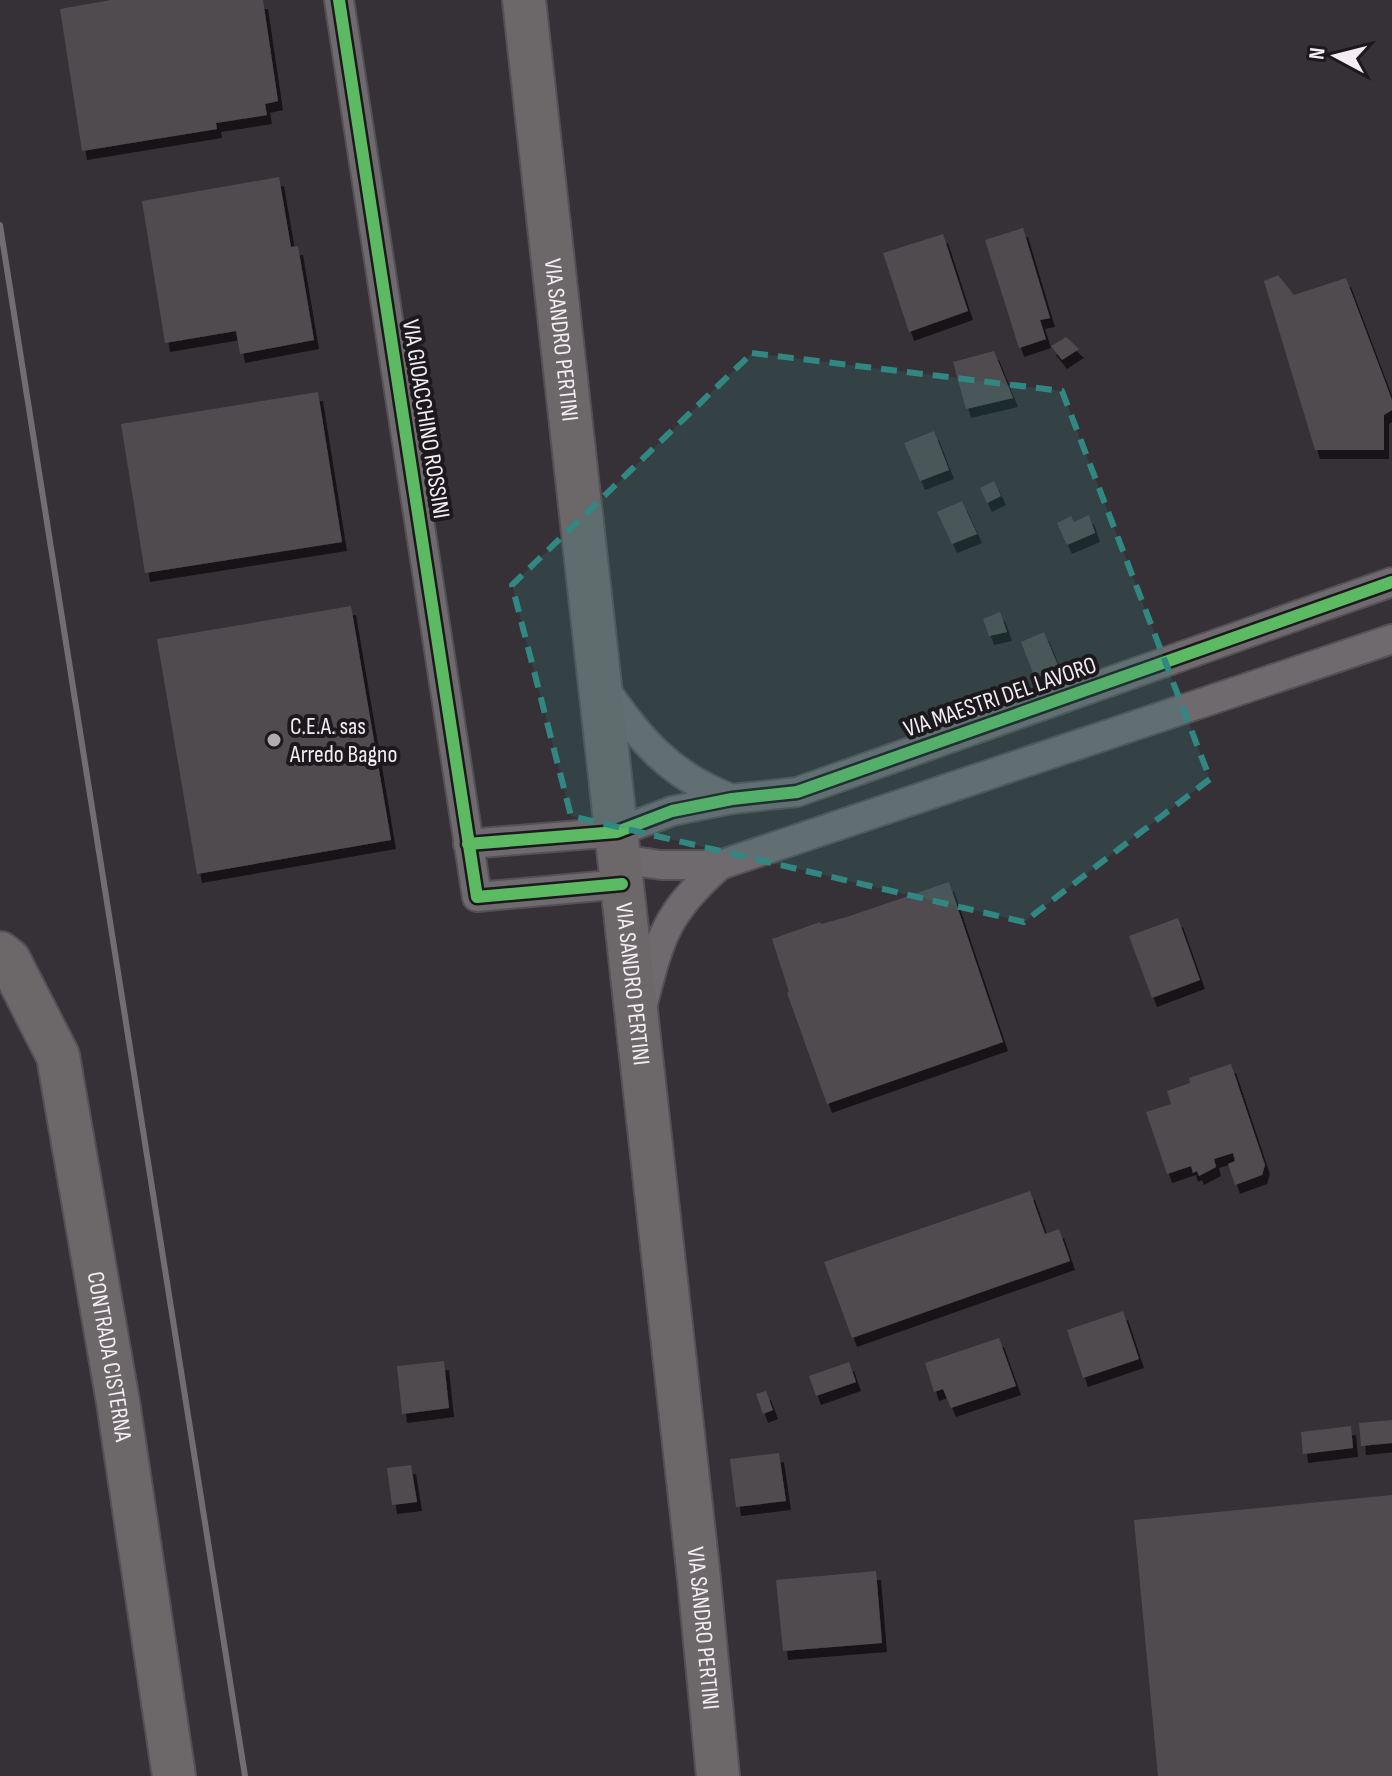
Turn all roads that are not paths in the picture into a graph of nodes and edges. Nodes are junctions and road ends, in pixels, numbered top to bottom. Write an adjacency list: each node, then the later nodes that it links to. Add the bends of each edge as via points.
1 (339, 0): 7 (street, VIA GIOACCHINO ROSSINI)
2 (524, 0): 5 (main road, VIA SANDRO PERTINI)
3 (1392, 582): 6 (street, VIA MAESTRI DEL LAVORO, via 797,792)
4 (1392, 639): 9 (street)
5 (600, 681): 6 (street, VIA MAESTRI DEL LAVORO, via 627,722 663,760 702,788); 8 (main road, VIA SANDRO PERTINI)
6 (732, 799): 8 (street, VIA MAESTRI DEL LAVORO, via 672,811)
7 (468, 844): 8 (street); 8 (street, VIA GIOACCHINO ROSSINI, via 477,897)
8 (619, 858): 9 (street, via 661,865); 11 (main road, VIA SANDRO PERTINI)
9 (720, 865): 11 (street, via 670,920 657,948)
10 (0, 953): 12 (main road, CONTRADA CISTERNA, via 9,960 58,1056 118,1402)
11 (638, 1024): 13 (main road, VIA SANDRO PERTINI)
12 (174, 1776)
13 (718, 1776)

